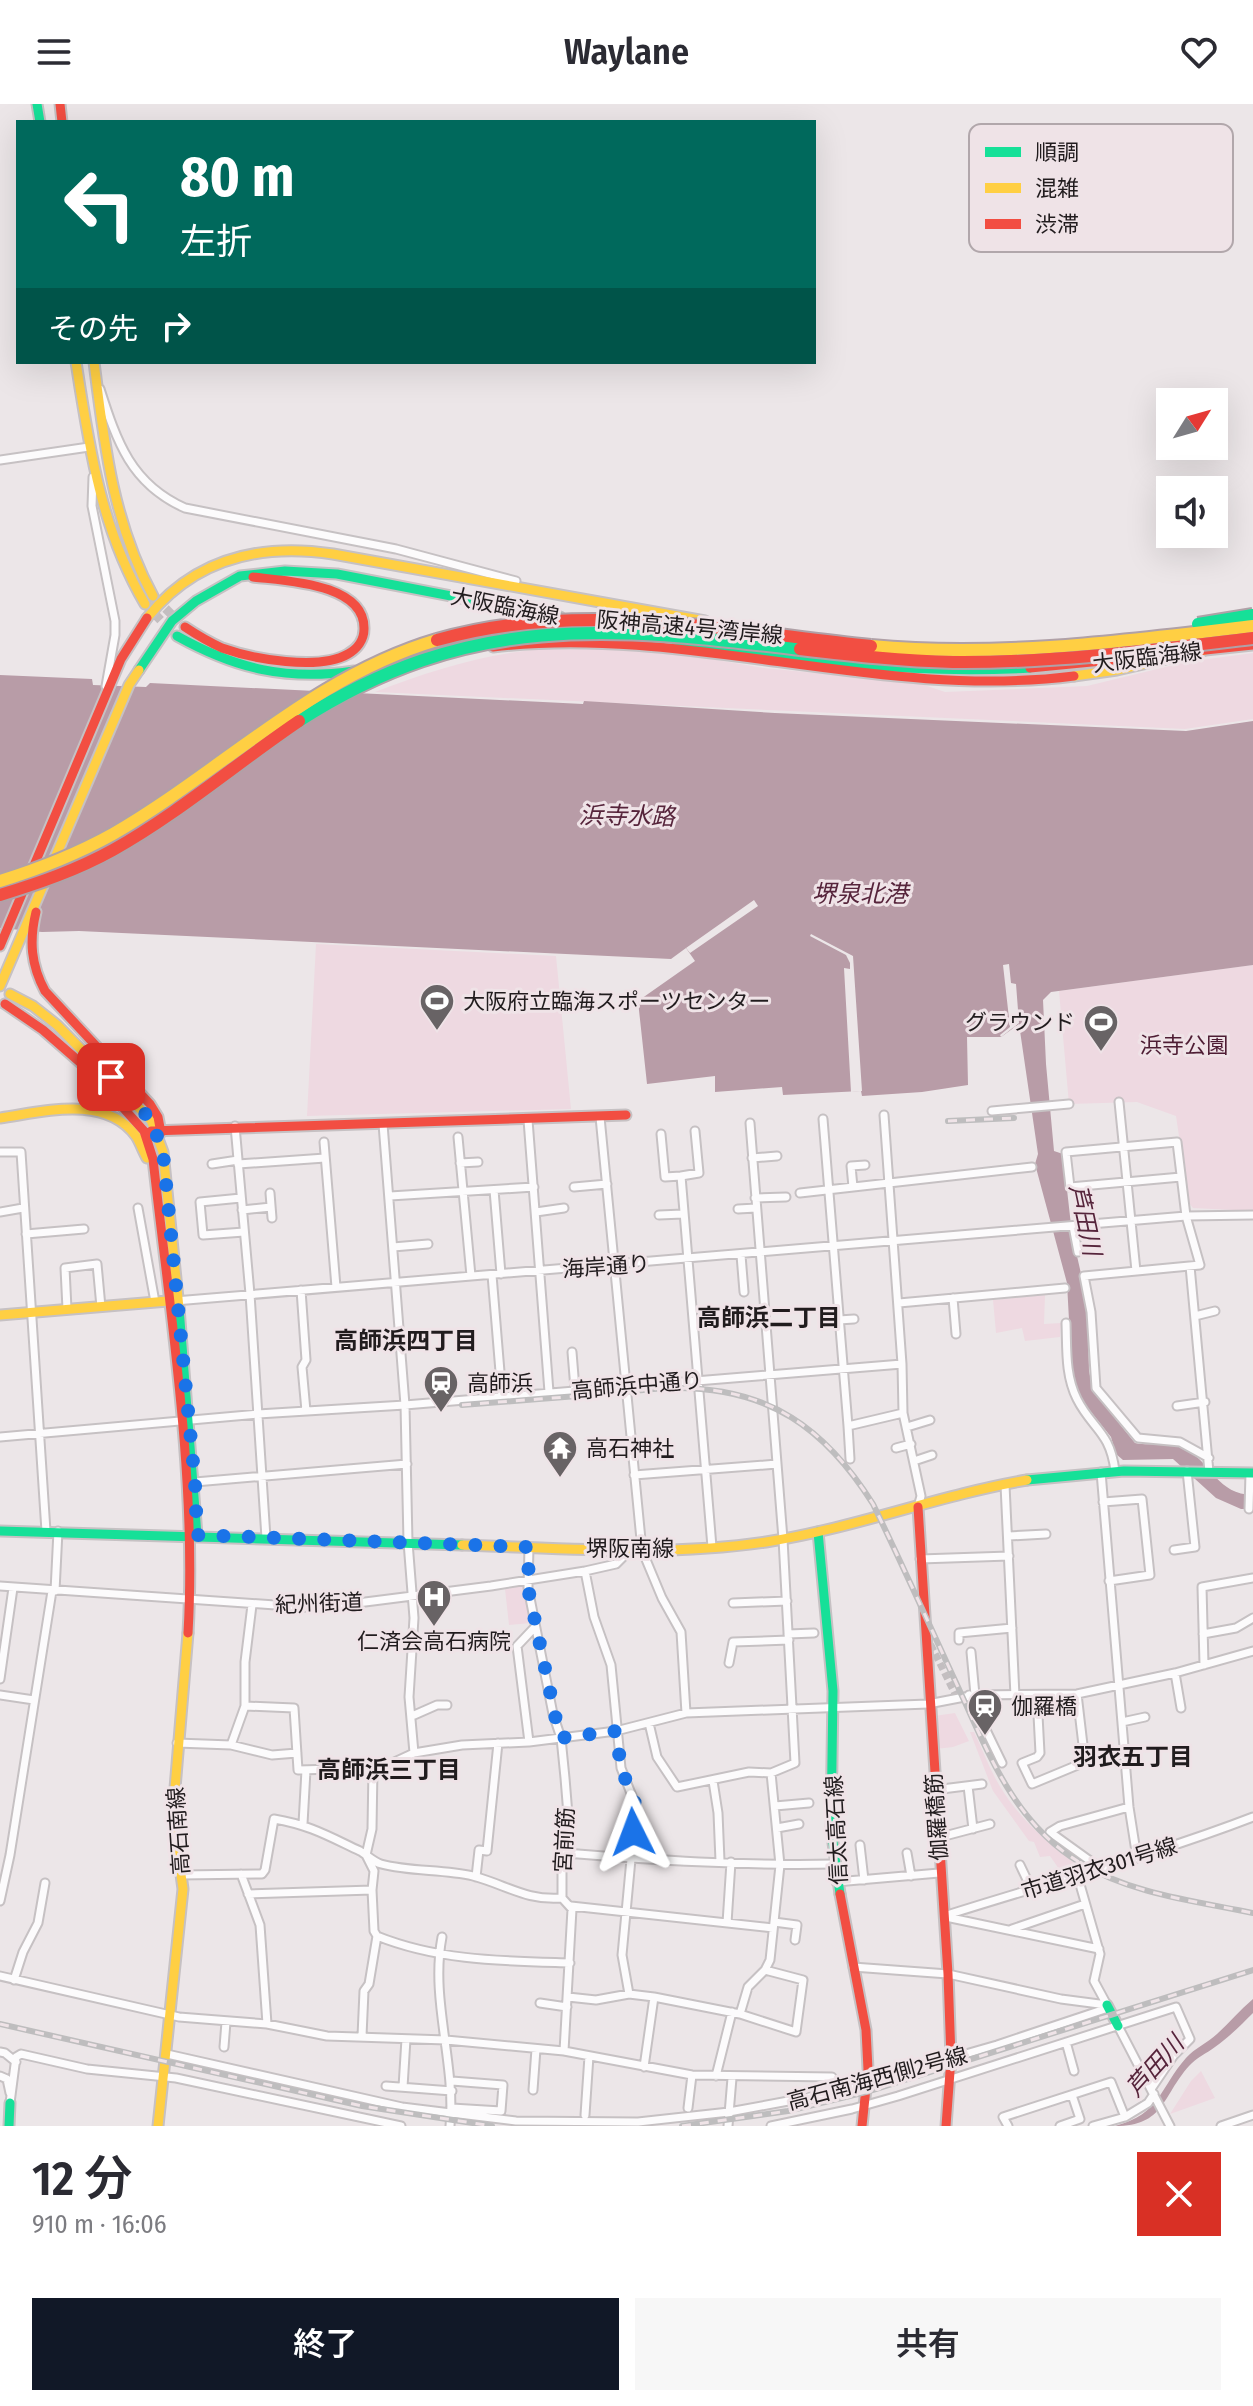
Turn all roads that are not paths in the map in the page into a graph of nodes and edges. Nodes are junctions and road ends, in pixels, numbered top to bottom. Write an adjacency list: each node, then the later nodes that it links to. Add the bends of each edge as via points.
1 (76, 364): 3 (main road)
2 (95, 369): 3 (main road, via 121,523 149,600 123,566); 6 (street, via 126,457 145,482 174,503 396,549)
3 (91, 453): 4 (street); 14 (street, via 92,506 115,621)
4 (0, 460)
5 (240, 576): 9 (main road, 大阪臨海線, via 285,571 337,574); 9 (main road, via 337,592 359,609 364,623 357,647 325,661 255,657 181,632 229,662 260,669 338,674 484,629 561,624); 18 (main road, 大阪臨海線, bridge, via 172,621 129,685)
6 (581, 599): 7 (main road, 大阪臨海線, via 804,639 916,651 1038,649); 14 (main road, 大阪臨海線, via 291,550 242,558 203,570 177,586 134,637)
7 (1253, 617): 11 (main road, bridge)
8 (1253, 626): 11 (main road, 阪神高速4号湾岸線, bridge)
9 (614, 628): 13 (main road, 大阪臨海線, via 750,652 922,670 1036,668)
10 (1253, 638): 15 (main road, 阪神高速4号湾岸線, bridge, via 1056,658 912,661 657,634 568,632 471,645)
11 (1088, 643): 16 (main road, 阪神高速4号湾岸線, bridge, via 935,650 610,618 536,620 466,632 401,651 345,677 115,832 58,861)
12 (1253, 645): 13 (main road, 大阪臨海線)
13 (1205, 650): 15 (main road, bridge, via 1101,673 967,681 576,641 475,650)
14 (108, 683): 19 (main road, 大阪臨海線, bridge)
15 (366, 683): 17 (main road, 阪神高速4号湾岸線, bridge, via 297,722 126,843 63,874)
16 (0, 881)
17 (0, 895)
18 (31, 921): 20 (main road, 大阪臨海線); 33 (main road, via 31,963 45,991 150,1104)
19 (0, 946)
20 (5, 995): 33 (main road)
21 (1119, 1102): 38 (street)
22 (1069, 1104): 23 (street)
23 (992, 1111)
24 (626, 1115): 26 (main road)
25 (884, 1115): 52 (street)
26 (600, 1117): 29 (main road); 53 (street)
27 (0, 1118): 77 (main road, via 75,1109 110,1113 137,1135)
28 (823, 1119): 58 (street)
29 (528, 1120): 31 (main road); 54 (street)
30 (750, 1123): 42 (street)
31 (383, 1124): 32 (main road); 61 (street)
32 (235, 1126): 33 (main road); 43 (street)
33 (153, 1131): 77 (main road); 108 (main road, via 163,1152)
34 (695, 1131): 49 (street, via 699,1173)
35 (661, 1134): 49 (street, via 665,1177)
36 (458, 1137): 45 (street)
37 (324, 1142): 41 (street)
38 (1123, 1147): 50 (street, via 1177,1142); 51 (street); 51 (street, via 1066,1152 1070,1187)
39 (0, 1152): 67 (street, via 21,1152)
40 (777, 1156): 42 (street)
41 (325, 1158): 43 (street); 102 (street)
42 (752, 1158): 65 (street)
43 (238, 1162): 46 (street); 63 (street)
44 (478, 1162): 45 (street)
45 (460, 1163): 59 (street)
46 (212, 1164)
47 (865, 1165): 56 (street, via 851,1166)
48 (1032, 1167): 52 (street)
49 (681, 1176): 74 (street)
50 (1181, 1177): 51 (street); 78 (street)
51 (1126, 1182): 81 (street)
52 (890, 1183): 56 (street); 86 (street)
53 (607, 1184): 55 (street); 94 (street)
54 (534, 1187): 57 (street); 73 (street)
55 (574, 1187)
56 (853, 1187): 58 (street)
57 (494, 1190): 59 (street); 98 (street)
58 (828, 1190): 64 (street, via 804,1193); 89 (street)
59 (462, 1191): 61 (street); 100 (street)
60 (270, 1193): 66 (street)
61 (390, 1196): 88 (street)
62 (786, 1197): 65 (street)
63 (241, 1198): 71 (street); 84 (street, via 200,1202 203,1235)
64 (808, 1202)
65 (756, 1203): 70 (street); 91 (street)
66 (271, 1207): 71 (street); 79 (street)
67 (23, 1208): 72 (street); 85 (street)
68 (138, 1208): 80 (street)
69 (564, 1208): 73 (street)
70 (738, 1209)
71 (242, 1210): 84 (street)
72 (0, 1212)
73 (536, 1212): 96 (street)
74 (683, 1214): 75 (street); 93 (street)
75 (659, 1215)
76 (1253, 1215): 78 (street, 海岸通り)
77 (159, 1216): 80 (street); 108 (main road)
78 (1186, 1216): 81 (street, 海岸通り); 95 (street, via 1200,1265)
79 (272, 1218)
80 (140, 1220): 108 (street)
81 (1131, 1221): 82 (street, 海岸通り); 97 (street)
82 (1073, 1226): 86 (street, 海岸通り); 90 (street)
83 (84, 1229): 85 (street)
84 (244, 1232): 106 (street)
85 (26, 1234): 113 (street)
86 (895, 1243): 89 (street, 海岸通り); 109 (street)
87 (428, 1244): 88 (street)
88 (393, 1247): 101 (street)
89 (834, 1247): 91 (street, 海岸通り); 117 (street)
90 (1078, 1252)
91 (761, 1253): 92 (street, 海岸通り); 123 (street)
92 (741, 1255): 93 (street, 海岸通り); 105 (street)
93 (688, 1260): 94 (street, 海岸通り); 124 (street)
94 (615, 1266): 96 (street, 海岸通り); 125 (street)
95 (1190, 1266): 97 (street); 115 (street)
96 (539, 1271): 98 (street, 海岸通り); 127 (street)
97 (1136, 1271): 144 (street, via 1084,1276 1096,1388 1138,1438 1180,1442)
98 (501, 1274): 99 (street, 海岸通り)
99 (492, 1275): 100 (street, 海岸通り); 128 (street)
100 (471, 1276): 101 (street, 海岸通り)
101 (395, 1282): 102 (street, 海岸通り); 131 (street)
102 (336, 1287): 104 (street, 海岸通り)
103 (1065, 1288): 107 (street)
104 (301, 1290): 106 (street, 海岸通り); 132 (street)
105 (744, 1292)
106 (250, 1294): 108 (street, 海岸通り); 134 (street)
107 (953, 1298): 109 (street); 119 (street)
108 (167, 1301): 110 (main road, 海岸通り); 136 (main road)
109 (899, 1303): 121 (street)
110 (101, 1307): 111 (main road, 海岸通り); 111 (street, via 97,1264 65,1268)
111 (67, 1309): 113 (main road, 海岸通り)
112 (1215, 1311): 115 (street)
113 (31, 1312): 114 (main road, 海岸通り); 139 (street)
114 (0, 1315)
115 (1195, 1316): 130 (street)
116 (854, 1319): 117 (street)
117 (839, 1320): 122 (street)
118 (1066, 1323): 150 (street, via 1068,1375 1081,1406 1110,1444)
119 (956, 1334)
120 (572, 1352): 126 (street)
121 (902, 1364): 122 (street, 高師浜中通り); 133 (street)
122 (843, 1368): 123 (street, 高師浜中通り); 137 (street)
123 (771, 1373): 124 (street, 高師浜中通り); 148 (street)
124 (697, 1380): 125 (street, 高師浜中通り); 149 (street)
125 (625, 1386): 126 (street, 高師浜中通り); 155 (street)
126 (575, 1389): 127 (street, 高師浜中通り)
127 (549, 1392): 128 (street, 高師浜中通り)
128 (502, 1396): 131 (street, 高師浜中通り)
129 (1183, 1402): 130 (street)
130 (1205, 1402): 144 (street)
131 (405, 1405): 132 (street, 高師浜中通り); 147 (street)
132 (306, 1411): 134 (street, 高師浜中通り)
133 (903, 1413): 137 (street); 138 (street)
134 (258, 1414): 136 (street, 高師浜中通り); 156 (street)
135 (930, 1420): 138 (street)
136 (185, 1421): 139 (street, 高師浜中通り); 157 (main road); 166 (main road)
137 (848, 1426): 145 (street)
138 (907, 1427): 141 (street)
139 (40, 1432): 140 (street, 高師浜中通り); 163 (street)
140 (0, 1437)
141 (911, 1444): 142 (street); 146 (street)
142 (896, 1448)
143 (932, 1455): 146 (street)
144 (1209, 1458): 153 (street)
145 (850, 1459)
146 (914, 1461): 160 (street)
147 (407, 1464): 156 (street); 170 (street)
148 (777, 1464): 149 (street); 169 (street)
149 (705, 1470): 155 (street); 172 (street)
150 (1115, 1471): 151 (main road, 堺阪南線); 152 (main road, 堺阪南線)
151 (1187, 1471): 153 (main road, 堺阪南線); 174 (street, via 1195,1547)
152 (1101, 1472): 158 (main road, 堺阪南線); 159 (street)
153 (1209, 1472): 154 (main road, 堺阪南線)
154 (1251, 1473): 161 (street)
155 (634, 1475): 173 (street)
156 (262, 1477): 157 (street); 168 (street)
157 (195, 1482): 166 (main road)
158 (1005, 1485): 160 (main road, 堺阪南線); 167 (street)
159 (1103, 1502): 180 (street); 180 (street, via 1142,1499 1150,1575)
160 (918, 1507): 164 (main road, 堺阪南線); 176 (main road, 伽羅橋筋)
161 (1249, 1509)
162 (0, 1531): 163 (main road, 堺阪南線)
163 (52, 1531): 166 (main road, 堺阪南線); 183 (street)
164 (818, 1532): 169 (main road, 堺阪南線); 214 (main road, 信太高石線)
165 (1046, 1534): 167 (street)
166 (192, 1535): 168 (main road, 堺阪南線); 185 (main road, 高石南線)
167 (1009, 1536): 175 (street)
168 (266, 1538): 170 (main road, 堺阪南線)
169 (783, 1539): 172 (main road, 堺阪南線); 186 (street)
170 (408, 1542): 171 (main road, 堺阪南線); 184 (street)
171 (529, 1547): 173 (main road, 堺阪南線); 179 (street, 宮前筋)
172 (712, 1547): 173 (main road, 堺阪南線)
173 (636, 1550): 177 (street, 紀州街道, via 616,1564); 215 (street, via 681,1632)
174 (1174, 1550)
175 (1009, 1556): 176 (street); 191 (street)
176 (920, 1559): 209 (main road, 伽羅橋筋)
177 (585, 1571): 179 (street, 紀州街道); 220 (street, via 611,1665)
178 (1253, 1578): 193 (street, via 1202,1587)
179 (528, 1580): 184 (street, 紀州街道); 190 (street, 宮前筋)
180 (1109, 1581): 202 (street)
181 (0, 1586): 182 (street, 紀州街道)
182 (13, 1588): 183 (street, 紀州街道); 201 (street)
183 (53, 1591): 185 (street, 紀州街道); 208 (street)
184 (411, 1594): 188 (street, 紀州街道, via 318,1608); 216 (street)
185 (189, 1601): 188 (street, 紀州街道); 223 (main road, 高石南線)
186 (787, 1601): 187 (street); 194 (street)
187 (733, 1603)
188 (252, 1605): 211 (street)
189 (1253, 1618): 193 (street, via 1236,1628)
190 (535, 1627): 221 (street, 宮前筋); 222 (street, via 517,1646)
191 (1012, 1628): 195 (street, via 959,1633); 206 (street)
192 (814, 1633): 194 (street)
193 (1203, 1634): 199 (street)
194 (789, 1637): 198 (street, via 733,1642); 213 (street)
195 (959, 1640)
196 (1253, 1651): 199 (street)
197 (971, 1652): 205 (street)
198 (729, 1663)
199 (1204, 1665): 200 (street)
200 (1175, 1673): 202 (street); 212 (street)
201 (0, 1679)
202 (1119, 1686): 203 (street); 218 (street)
203 (1077, 1694): 207 (street); 229 (street)
204 (0, 1695): 208 (street)
205 (972, 1695): 206 (street); 209 (street); 230 (street)
206 (1015, 1696): 207 (street)
207 (1037, 1696): 229 (street, via 1040,1753 1022,1763 1032,1784)
208 (34, 1700): 273 (street)
209 (928, 1704): 214 (street); 237 (main road, 伽羅橋筋)
210 (447, 1705): 216 (street)
211 (245, 1706): 225 (street); 226 (street, via 294,1708)
212 (1181, 1708)
213 (792, 1709): 214 (street); 215 (street); 233 (street, via 795,1763)
214 (834, 1709): 256 (main road, 信太高石線)
215 (686, 1713): 219 (street)
216 (412, 1716): 227 (street)
217 (1145, 1717): 218 (street)
218 (1122, 1722): 228 (street)
219 (649, 1723): 220 (street); 234 (street, via 657,1757 677,1787)
220 (616, 1731): 221 (street); 252 (street, via 621,1768 636,1806)
221 (561, 1738): 222 (street); 249 (street, 宮前筋, via 569,1827)
222 (529, 1742): 224 (street)
223 (177, 1743): 225 (street); 263 (main road, 高石南線, via 174,1789)
224 (498, 1743): 227 (street); 265 (street, via 487,1851 479,1850)
225 (231, 1745): 226 (street, via 272,1755)
226 (297, 1753): 232 (street, via 298,1770)
227 (414, 1753): 231 (street)
228 (1125, 1754): 229 (street); 240 (street)
229 (1085, 1762)
230 (1002, 1763)
231 (373, 1768): 232 (street); 251 (street)
232 (306, 1770): 242 (street)
233 (771, 1773): 234 (street); 239 (street)
234 (713, 1781): 254 (street)
235 (982, 1784): 236 (street)
236 (968, 1786): 237 (street); 246 (street)
237 (934, 1790): 247 (main road, 伽羅橋筋)
238 (809, 1803): 239 (street)
239 (775, 1806): 245 (street)
240 (1129, 1807): 253 (street); 259 (street, via 1050,1832)
241 (1253, 1817): 253 (street, 市道羽衣301号線)
242 (303, 1824): 251 (street); 261 (street, via 274,1819 265,1870)
243 (799, 1824): 245 (street)
244 (990, 1824): 246 (street)
245 (777, 1828): 257 (street)
246 (973, 1829): 247 (street)
247 (937, 1838): 260 (main road, 伽羅橋筋)
248 (860, 1845): 266 (street)
249 (565, 1853): 252 (street); 272 (street, 宮前筋)
250 (907, 1853): 264 (street)
251 (366, 1855): 265 (street, via 378,1864); 270 (street, via 374,1871)
252 (630, 1858): 254 (street); 276 (street)
253 (1137, 1858): 259 (street, 市道羽衣301号線)
254 (720, 1861): 255 (street)
255 (731, 1862): 257 (street); 278 (street)
256 (834, 1864): 257 (street); 267 (main road, 信太高石線)
257 (780, 1865): 279 (street)
258 (1020, 1865): 269 (street)
259 (1100, 1868): 262 (street, 市道羽衣301号線)
260 (939, 1873): 264 (street); 277 (main road, 伽羅橋筋)
261 (241, 1874): 263 (street); 271 (street)
262 (1077, 1874): 269 (street, 市道羽衣301号線); 274 (street)
263 (180, 1875): 299 (main road, 高石南線)
264 (911, 1876): 266 (street)
265 (476, 1877): 272 (street, via 521,1895)
266 (864, 1880): 267 (street)
267 (836, 1882): 287 (main road, 信太高石線)
268 (45, 1883): 291 (street, via 38,1923)
269 (1031, 1888): 277 (street, 市道羽衣301号線)
270 (372, 1890): 271 (street); 281 (street)
271 (248, 1894): 301 (street, via 260,1925)
272 (562, 1898): 275 (street, 宮前筋)
273 (0, 1901)
274 (1085, 1904): 280 (street); 284 (street)
275 (571, 1906): 276 (street); 286 (street, 宮前筋)
276 (625, 1910): 278 (street); 292 (street, via 622,1955)
277 (944, 1916): 280 (street); 289 (main road, 伽羅橋筋)
278 (727, 1923): 279 (street)
279 (773, 1925): 283 (street, via 797,1925); 288 (street)
280 (1009, 1930): 284 (street)
281 (377, 1936): 285 (street); 303 (street, via 364,1991)
282 (442, 1937): 285 (street)
283 (795, 1940)
284 (1099, 1949): 296 (street, via 1094,1981)
285 (439, 1954): 286 (street); 305 (street)
286 (570, 1963): 293 (street, 宮前筋)
287 (853, 1967): 289 (street); 324 (main road, 信太高石線, via 866,2030)
288 (765, 1970): 298 (street, via 748,1987); 298 (street, via 803,1980 796,2032)
289 (948, 1974): 296 (street); 314 (main road, 伽羅橋筋)
290 (0, 1976): 291 (street)
291 (14, 1980): 299 (street)
292 (629, 1994): 293 (street, via 596,2000); 294 (street)
293 (568, 1997): 297 (street, 宮前筋)
294 (654, 1997): 298 (street); 315 (street)
295 (540, 2003): 297 (street)
296 (1107, 2006): 302 (main road); 314 (street, 高石南海西側2号線)
297 (567, 2007): 309 (street, 宮前筋)
298 (736, 2013): 319 (street)
299 (171, 2015): 300 (street); 311 (main road, 高石南線)
300 (226, 2022): 301 (street); 307 (street)
301 (267, 2024): 303 (street, via 327,2036)
302 (1118, 2026): 306 (street); 330 (street); 330 (street, via 1176,2007 1190,2039 1174,2055)
303 (362, 2036): 304 (street)
304 (406, 2039): 305 (street); 327 (street)
305 (446, 2040): 308 (street); 326 (street)
306 (1066, 2042): 316 (street); 323 (street)
307 (224, 2047)
308 (536, 2049): 309 (street); 329 (street)
309 (564, 2051): 312 (street)
310 (0, 2052): 313 (street)
311 (167, 2054): 321 (main road, 高石南線); 335 (street, 高石南海西側2号線, via 402,2107)
312 (589, 2056): 315 (street); 337 (street)
313 (17, 2058): 321 (street); 332 (street)
314 (951, 2058): 323 (main road, 伽羅橋筋); 324 (street, 高石南海西側2号線)
315 (644, 2067): 317 (street)
316 (1074, 2071)
317 (692, 2075): 319 (street); 334 (street)
318 (0, 2076): 328 (street, via 7,2079)
319 (716, 2076): 322 (street)
320 (832, 2077): 322 (street)
321 (164, 2078): 342 (main road, 高石南線); 343 (street)
322 (732, 2078): 336 (street)
323 (950, 2079): 333 (street); 348 (main road, 伽羅橋筋)
324 (868, 2082): 333 (main road, 信太高石線); 336 (street, 高石南海西側2号線)
325 (386, 2086): 327 (street)
326 (452, 2086): 327 (street); 335 (street); 335 (street, via 503,2085 501,2111)
327 (403, 2087)
328 (5, 2089): 332 (street)
329 (533, 2090)
330 (1154, 2093): 339 (street); 353 (street)
331 (1072, 2095): 339 (street, via 1111,2082); 340 (street); 349 (street, via 1003,2117)
332 (10, 2103): 341 (main road)
333 (865, 2105): 346 (street); 347 (main road, 信太高石線)
334 (688, 2108)
335 (451, 2111): 336 (street, 高石南海西側2号線, via 571,2123); 344 (street)
336 (729, 2112): 345 (street)
337 (585, 2115)
338 (1250, 2116): 354 (street); 355 (street)
339 (1125, 2117): 352 (street)
340 (1080, 2119): 350 (street); 351 (street)
341 (9, 2126)
342 (158, 2126)
343 (401, 2126)
344 (450, 2126)
345 (728, 2126)
346 (771, 2126)
347 (862, 2126)
348 (946, 2126)
349 (1008, 2126)
350 (1060, 2126)
351 (1087, 2126)
352 (1093, 2126)
353 (1170, 2126)
354 (1221, 2126)
355 (1251, 2126)

